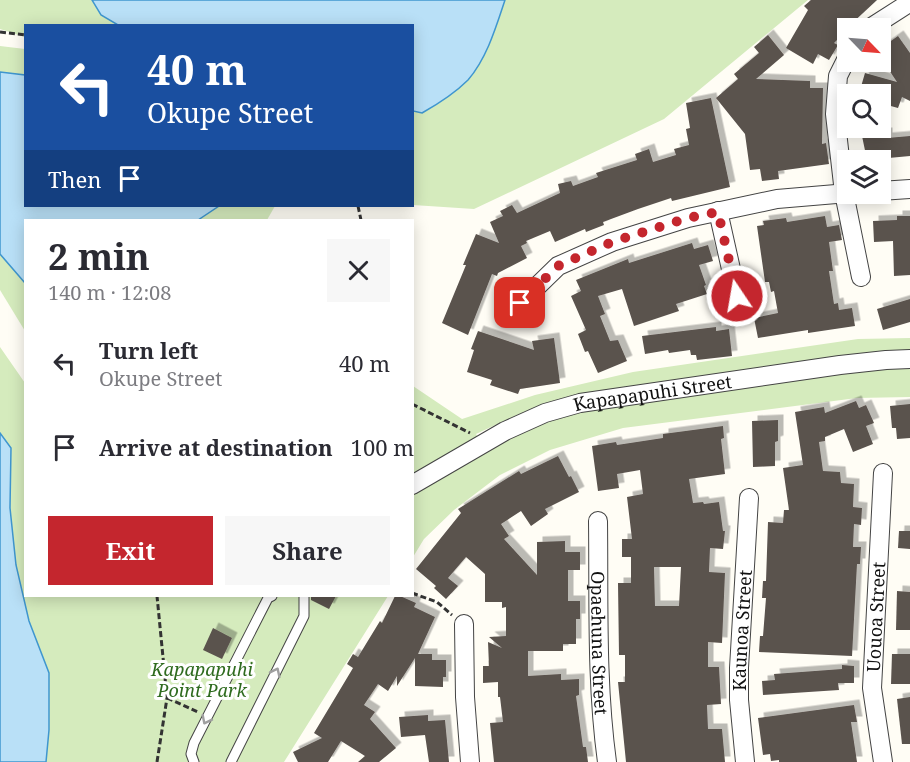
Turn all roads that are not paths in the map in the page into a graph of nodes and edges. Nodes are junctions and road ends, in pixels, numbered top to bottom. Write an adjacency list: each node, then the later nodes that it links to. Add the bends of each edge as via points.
1 (906, 5): 2 (street)
2 (886, 18)
3 (840, 72): 4 (street, via 835,114)
4 (840, 150)
5 (910, 189): 6 (street)
6 (891, 190)
7 (837, 194): 9 (street, via 777,199)
8 (848, 204): 10 (street)
9 (718, 212): 11 (street); 12 (street, via 612,242 558,266)
10 (861, 277)
11 (737, 296)
12 (520, 303)
13 (910, 359): 15 (street, Kapapapuhi Street, via 840,365 580,403 505,431)
14 (883, 473): 26 (street, Uouoa Street, via 872,688)
15 (414, 484)
16 (749, 498): 25 (street, Kaunoa Street, via 739,668)
17 (598, 521): 24 (street, Opaehuna Street, via 599,678)
18 (270, 597): 21 (lane, one-way to 21, via 194,743)
19 (304, 597): 22 (lane, one-way to 19, via 304,616)
20 (464, 624): 23 (street)
21 (194, 762)
22 (231, 762)
23 (470, 762)
24 (607, 762)
25 (745, 762)
26 (883, 762)

